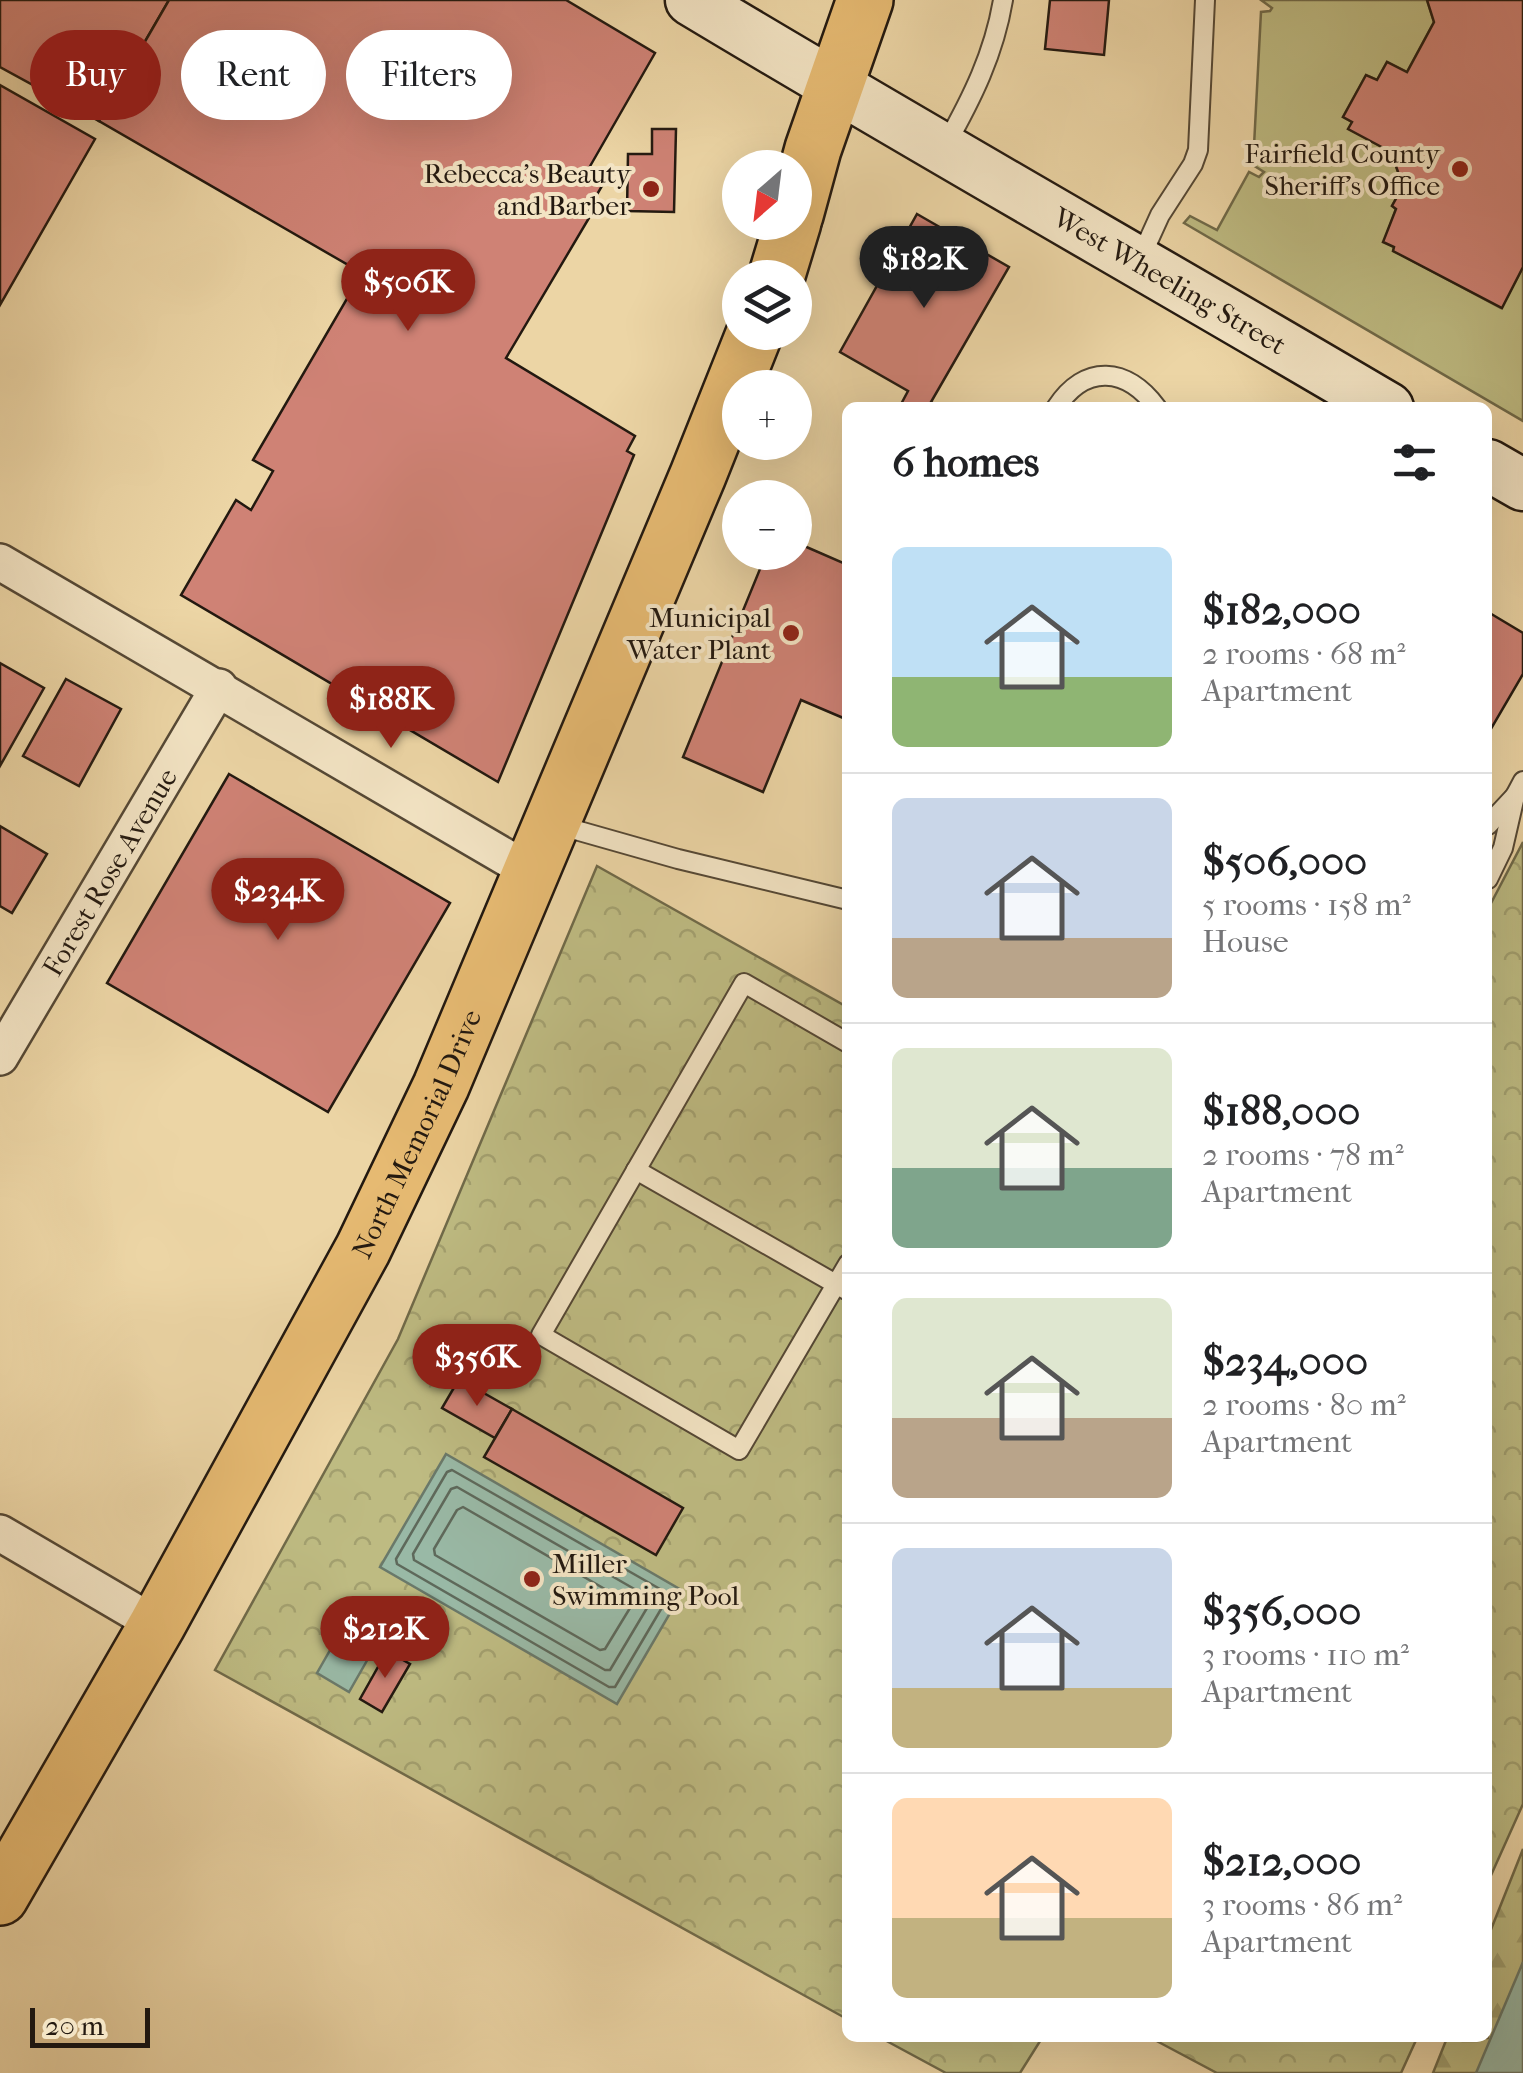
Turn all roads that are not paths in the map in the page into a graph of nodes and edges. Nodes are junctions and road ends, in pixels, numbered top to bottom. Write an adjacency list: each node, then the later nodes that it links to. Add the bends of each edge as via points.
1 (691, 0): 5 (street, West Wheeling Street)
2 (865, 0): 5 (main road)
3 (1003, 0): 6 (lane, via 985,72)
4 (1205, 0): 8 (lane, via 1198,150)
5 (834, 86): 6 (street, West Wheeling Street); 7 (main road)
6 (942, 150): 8 (street, West Wheeling Street)
7 (812, 159)
8 (1138, 262): 12 (street, West Wheeling Street)
9 (748, 350): 19 (main road, North Memorial Drive)
10 (1060, 402): 11 (lane, via 1079,381 1098,374 1123,378)
11 (1152, 402)
12 (1378, 402)
13 (1492, 467): 14 (street)
14 (1523, 486)
15 (0, 562): 16 (street)
16 (219, 688): 19 (street); 23 (street, Forest Rose Avenue)
17 (1519, 788): 18 (lane); 20 (lane)
18 (1492, 821)
19 (541, 847): 21 (lane, via 678,859); 27 (main road, North Memorial Drive, via 363,1249)
20 (1492, 871)
21 (842, 899)
22 (842, 1039): 24 (lane, via 744,983)
23 (1, 1052)
24 (636, 1170): 25 (lane); 25 (lane, via 540,1336 739,1450)
25 (842, 1288)
26 (0, 1533): 27 (street)
27 (158, 1624): 28 (main road, North Memorial Drive)
28 (0, 1897)

